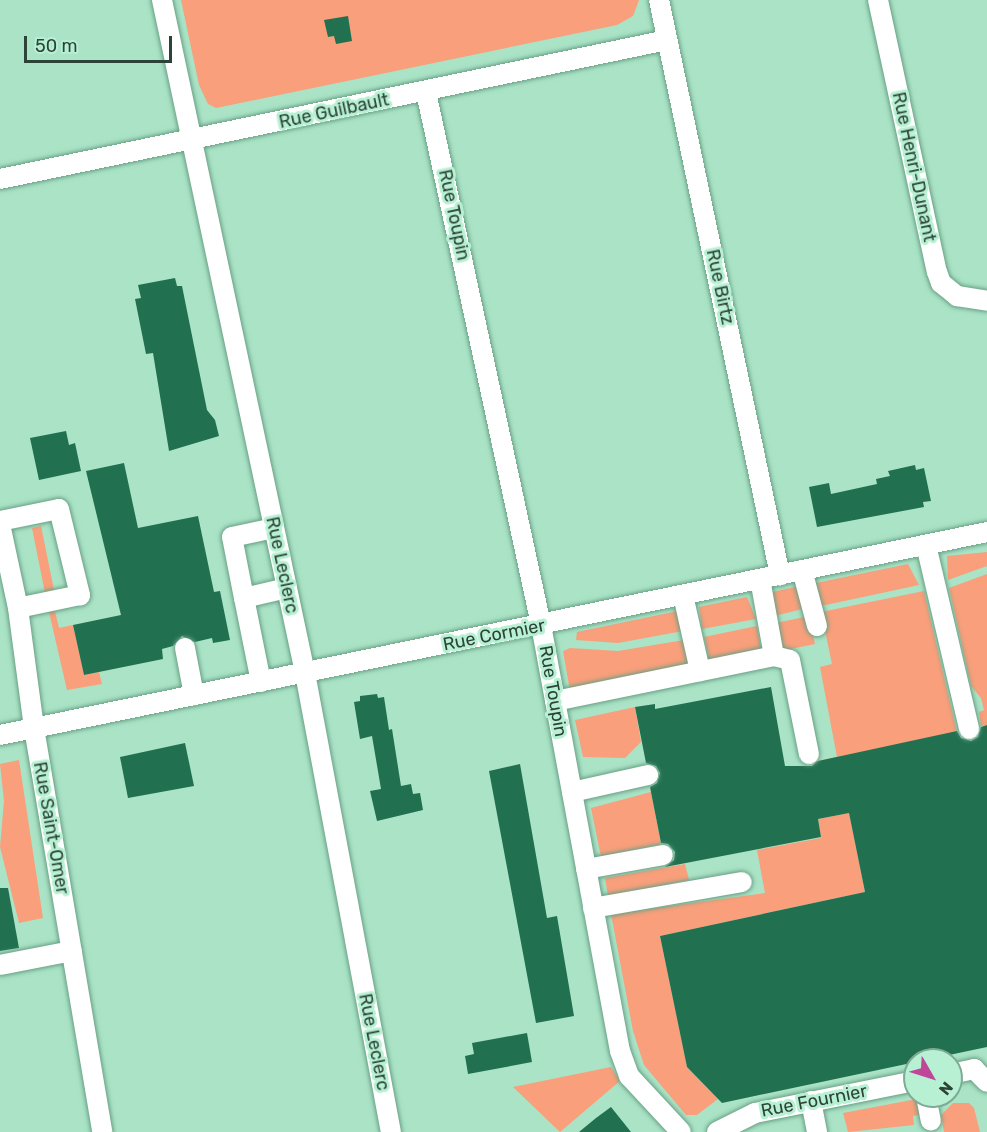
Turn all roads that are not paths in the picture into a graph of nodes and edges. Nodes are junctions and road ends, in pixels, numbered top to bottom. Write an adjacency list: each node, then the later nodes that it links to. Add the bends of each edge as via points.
1 (162, 0): 6 (street, Rue Leclerc)
2 (659, 0): 4 (street, Rue Birtz)
3 (878, 0): 8 (street, Rue Henri-Dunant, via 938,276 947,289 961,298)
4 (667, 40): 5 (street, Rue Guilbault); 14 (street, Rue Birtz)
5 (426, 92): 6 (street, Rue Guilbault); 20 (street, Rue Toupin)
6 (193, 140): 7 (street, Rue Guilbault); 10 (street, Rue Leclerc)
7 (0, 179)
8 (987, 301)
9 (0, 522): 19 (street, Rue Saint-Omer); 19 (street, via 59,509 80,595)
10 (274, 528): 16 (street, Rue Leclerc); 18 (street, via 232,537)
11 (987, 532): 12 (street, Rue Cormier)
12 (926, 545): 13 (street, Rue Cormier); 30 (street)
13 (802, 570): 14 (street, Rue Cormier); 21 (street)
14 (780, 575): 15 (street, Rue Cormier)
15 (760, 579): 17 (street, Rue Cormier); 23 (street)
16 (287, 588): 18 (street); 25 (street, Rue Leclerc)
17 (683, 595): 20 (street, Rue Cormier); 24 (street)
18 (244, 597): 26 (street)
19 (11, 606): 29 (street, Rue Saint-Omer)
20 (541, 626): 25 (street, Rue Cormier); 28 (street, Rue Toupin)
21 (817, 626)
22 (185, 648): 27 (street)
23 (774, 656): 24 (street); 32 (street, via 789,660)
24 (700, 671): 28 (street)
25 (305, 673): 26 (street, Rue Cormier); 48 (street, Rue Leclerc)
26 (261, 682): 27 (street, Rue Cormier)
27 (194, 695): 29 (street, Rue Cormier)
28 (555, 701): 34 (street, Rue Toupin)
29 (34, 728): 31 (street, Rue Cormier); 39 (street, Rue Saint-Omer)
30 (969, 729)
31 (0, 735)
32 (809, 754)
33 (648, 775): 34 (street)
34 (572, 792): 36 (street, Rue Toupin)
35 (663, 855): 36 (street)
36 (586, 869): 38 (street, Rue Toupin)
37 (742, 882): 38 (street)
38 (593, 908): 49 (street, Rue Toupin, via 624,1064 639,1088)
39 (72, 951): 40 (street); 47 (street, Rue Saint-Omer)
40 (0, 965)
41 (963, 1072): 42 (street, via 974,1070)
42 (987, 1082)
43 (903, 1083): 44 (street, Rue Fournier)
44 (811, 1101): 50 (street, Rue Fournier, via 741,1117); 51 (street)
45 (928, 1108): 46 (street)
46 (931, 1121)
47 (102, 1132)
48 (391, 1132)
49 (681, 1132)
50 (717, 1132)
51 (817, 1132)

